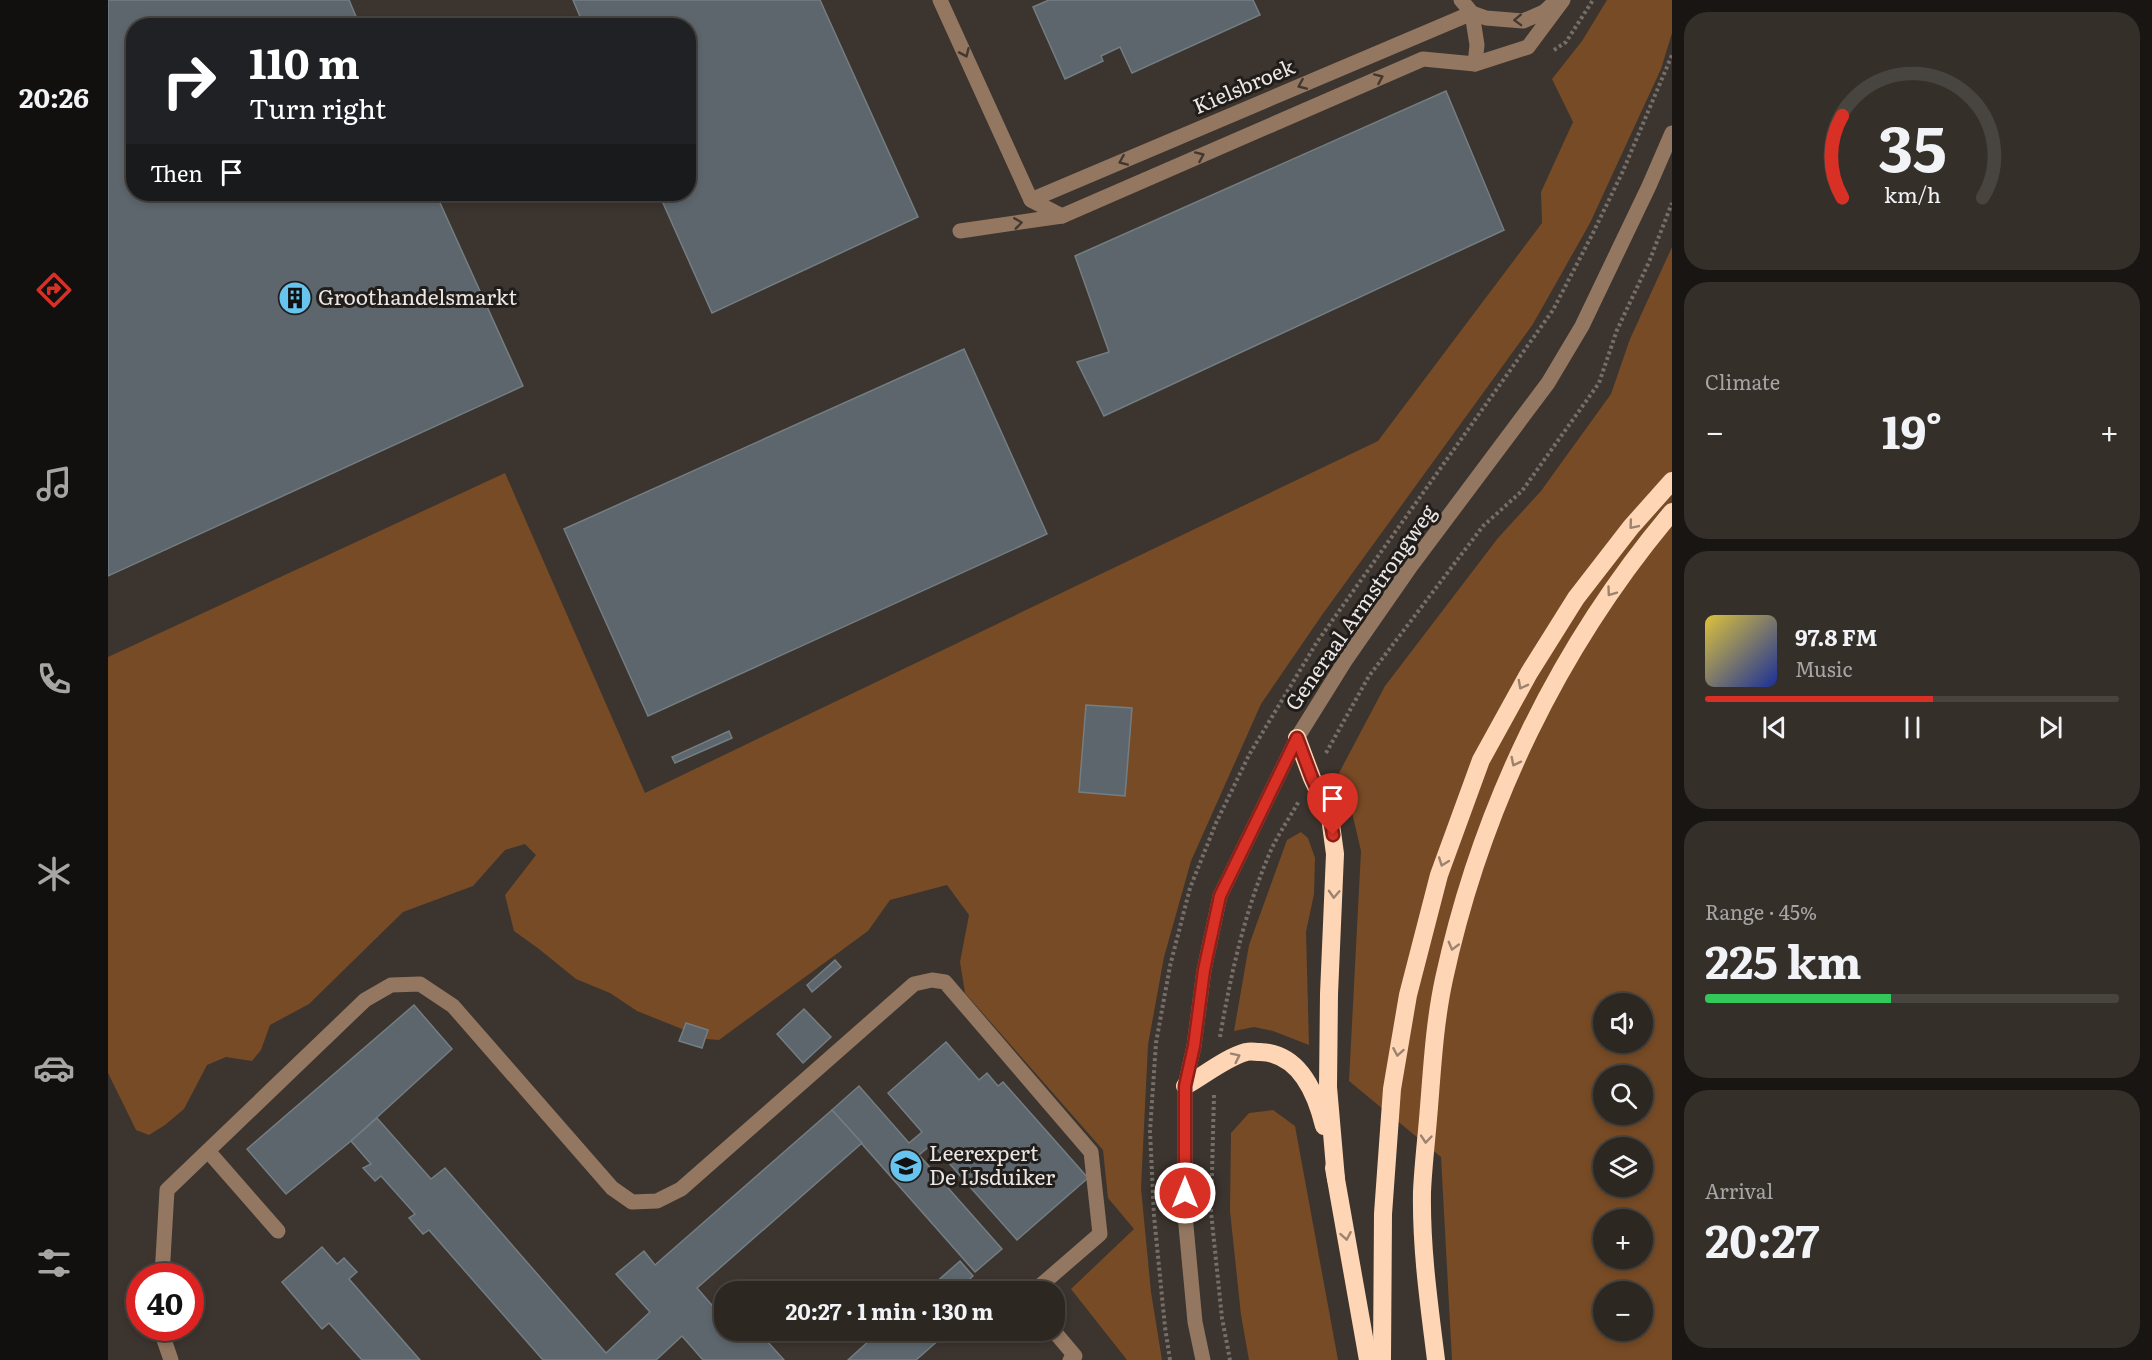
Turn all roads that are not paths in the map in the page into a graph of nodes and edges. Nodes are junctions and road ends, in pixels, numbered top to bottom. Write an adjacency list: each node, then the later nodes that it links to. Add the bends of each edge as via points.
1 (940, 0): 8 (street, one-way to 8)
2 (1461, 0): 5 (street)
3 (1557, 0): 5 (street, one-way to 5, via 1544,12 1523,21)
4 (1563, 0): 6 (street, via 1528,47)
5 (1472, 13): 6 (street, via 1477,45); 8 (street, Kielsbroek, one-way to 8)
6 (1475, 64): 9 (street, one-way to 6, via 1423,59)
7 (1672, 133): 13 (street, Generaal Armstrongweg, via 1582,326 1548,383 1405,576)
8 (1031, 200): 9 (street)
9 (1062, 216): 10 (street, one-way to 9)
10 (960, 231)
11 (1672, 481): 26 (highway, one-way to 26, via 1576,598 1528,673 1481,760 1438,875 1408,995 1392,1089 1383,1214)
12 (1672, 512): 27 (highway, one-way to 27, via 1595,615 1550,692 1507,778 1468,888 1444,980 1422,1192 1424,1266)
13 (1297, 738): 14 (street, Generaal Armstrongweg, via 1220,896); 16 (highway, one-way to 16, via 1330,817 1335,854 1328,1087)
14 (1185, 1086): 16 (highway, one-way to 16, via 1248,1051 1271,1052 1292,1063 1310,1085 1319,1108); 24 (street, Generaal Armstrongweg, via 1185,1215)
15 (208, 1151): 17 (street); 18 (street, via 167,1190); 19 (street, via 365,1000 391,985 420,984 453,1006 612,1188 632,1202 657,1201 681,1189 914,984 945,982 1091,1152 1100,1234)
16 (1336, 1179): 25 (highway, one-way to 25)
17 (278, 1231)
18 (163, 1263)
19 (1046, 1281)
20 (164, 1341): 23 (street)
21 (1060, 1341): 22 (street)
22 (1072, 1358)
23 (171, 1360)
24 (1203, 1360)
25 (1368, 1360)
26 (1382, 1360)
27 (1436, 1360)

